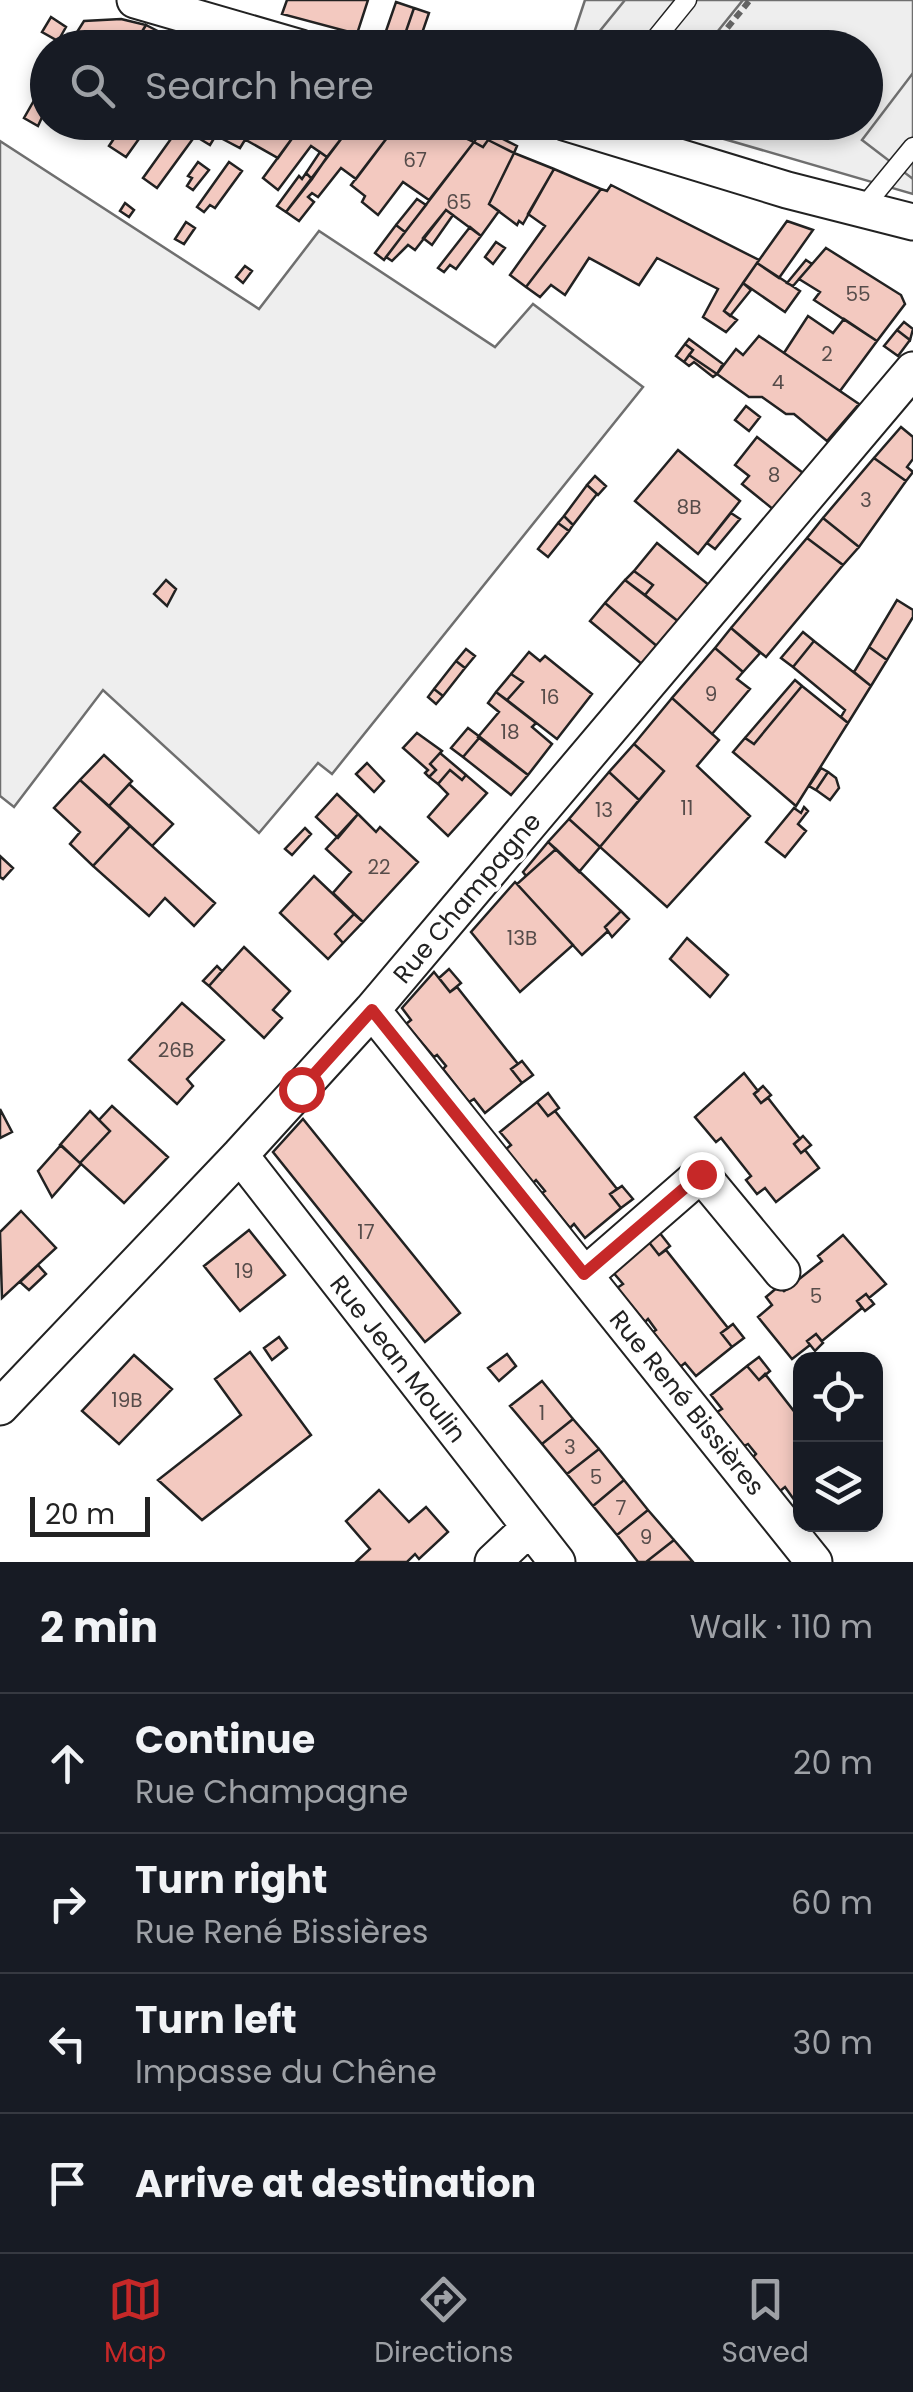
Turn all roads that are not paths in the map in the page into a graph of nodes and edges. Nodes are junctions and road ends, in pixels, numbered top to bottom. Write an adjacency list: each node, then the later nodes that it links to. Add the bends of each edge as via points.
1 (135, 0): 3 (street)
2 (687, 0): 4 (lane)
3 (239, 30)
4 (663, 30)
5 (631, 140): 7 (street)
6 (913, 147): 7 (lane)
7 (862, 209): 8 (street)
8 (913, 222)
9 (913, 370): 10 (street, Rue Champagne)
10 (372, 1010): 11 (street, Rue Champagne); 13 (street, Rue René Bissières)
11 (240, 1155): 14 (street, Rue Champagne); 15 (street, Rue Jean Moulin)
12 (782, 1272): 13 (street, via 701,1174)
13 (584, 1274): 18 (street, Rue René Bissières)
14 (0, 1408)
15 (528, 1529): 16 (street); 17 (street, Rue Jean Moulin)
16 (493, 1562)
17 (557, 1562)
18 (814, 1562)

